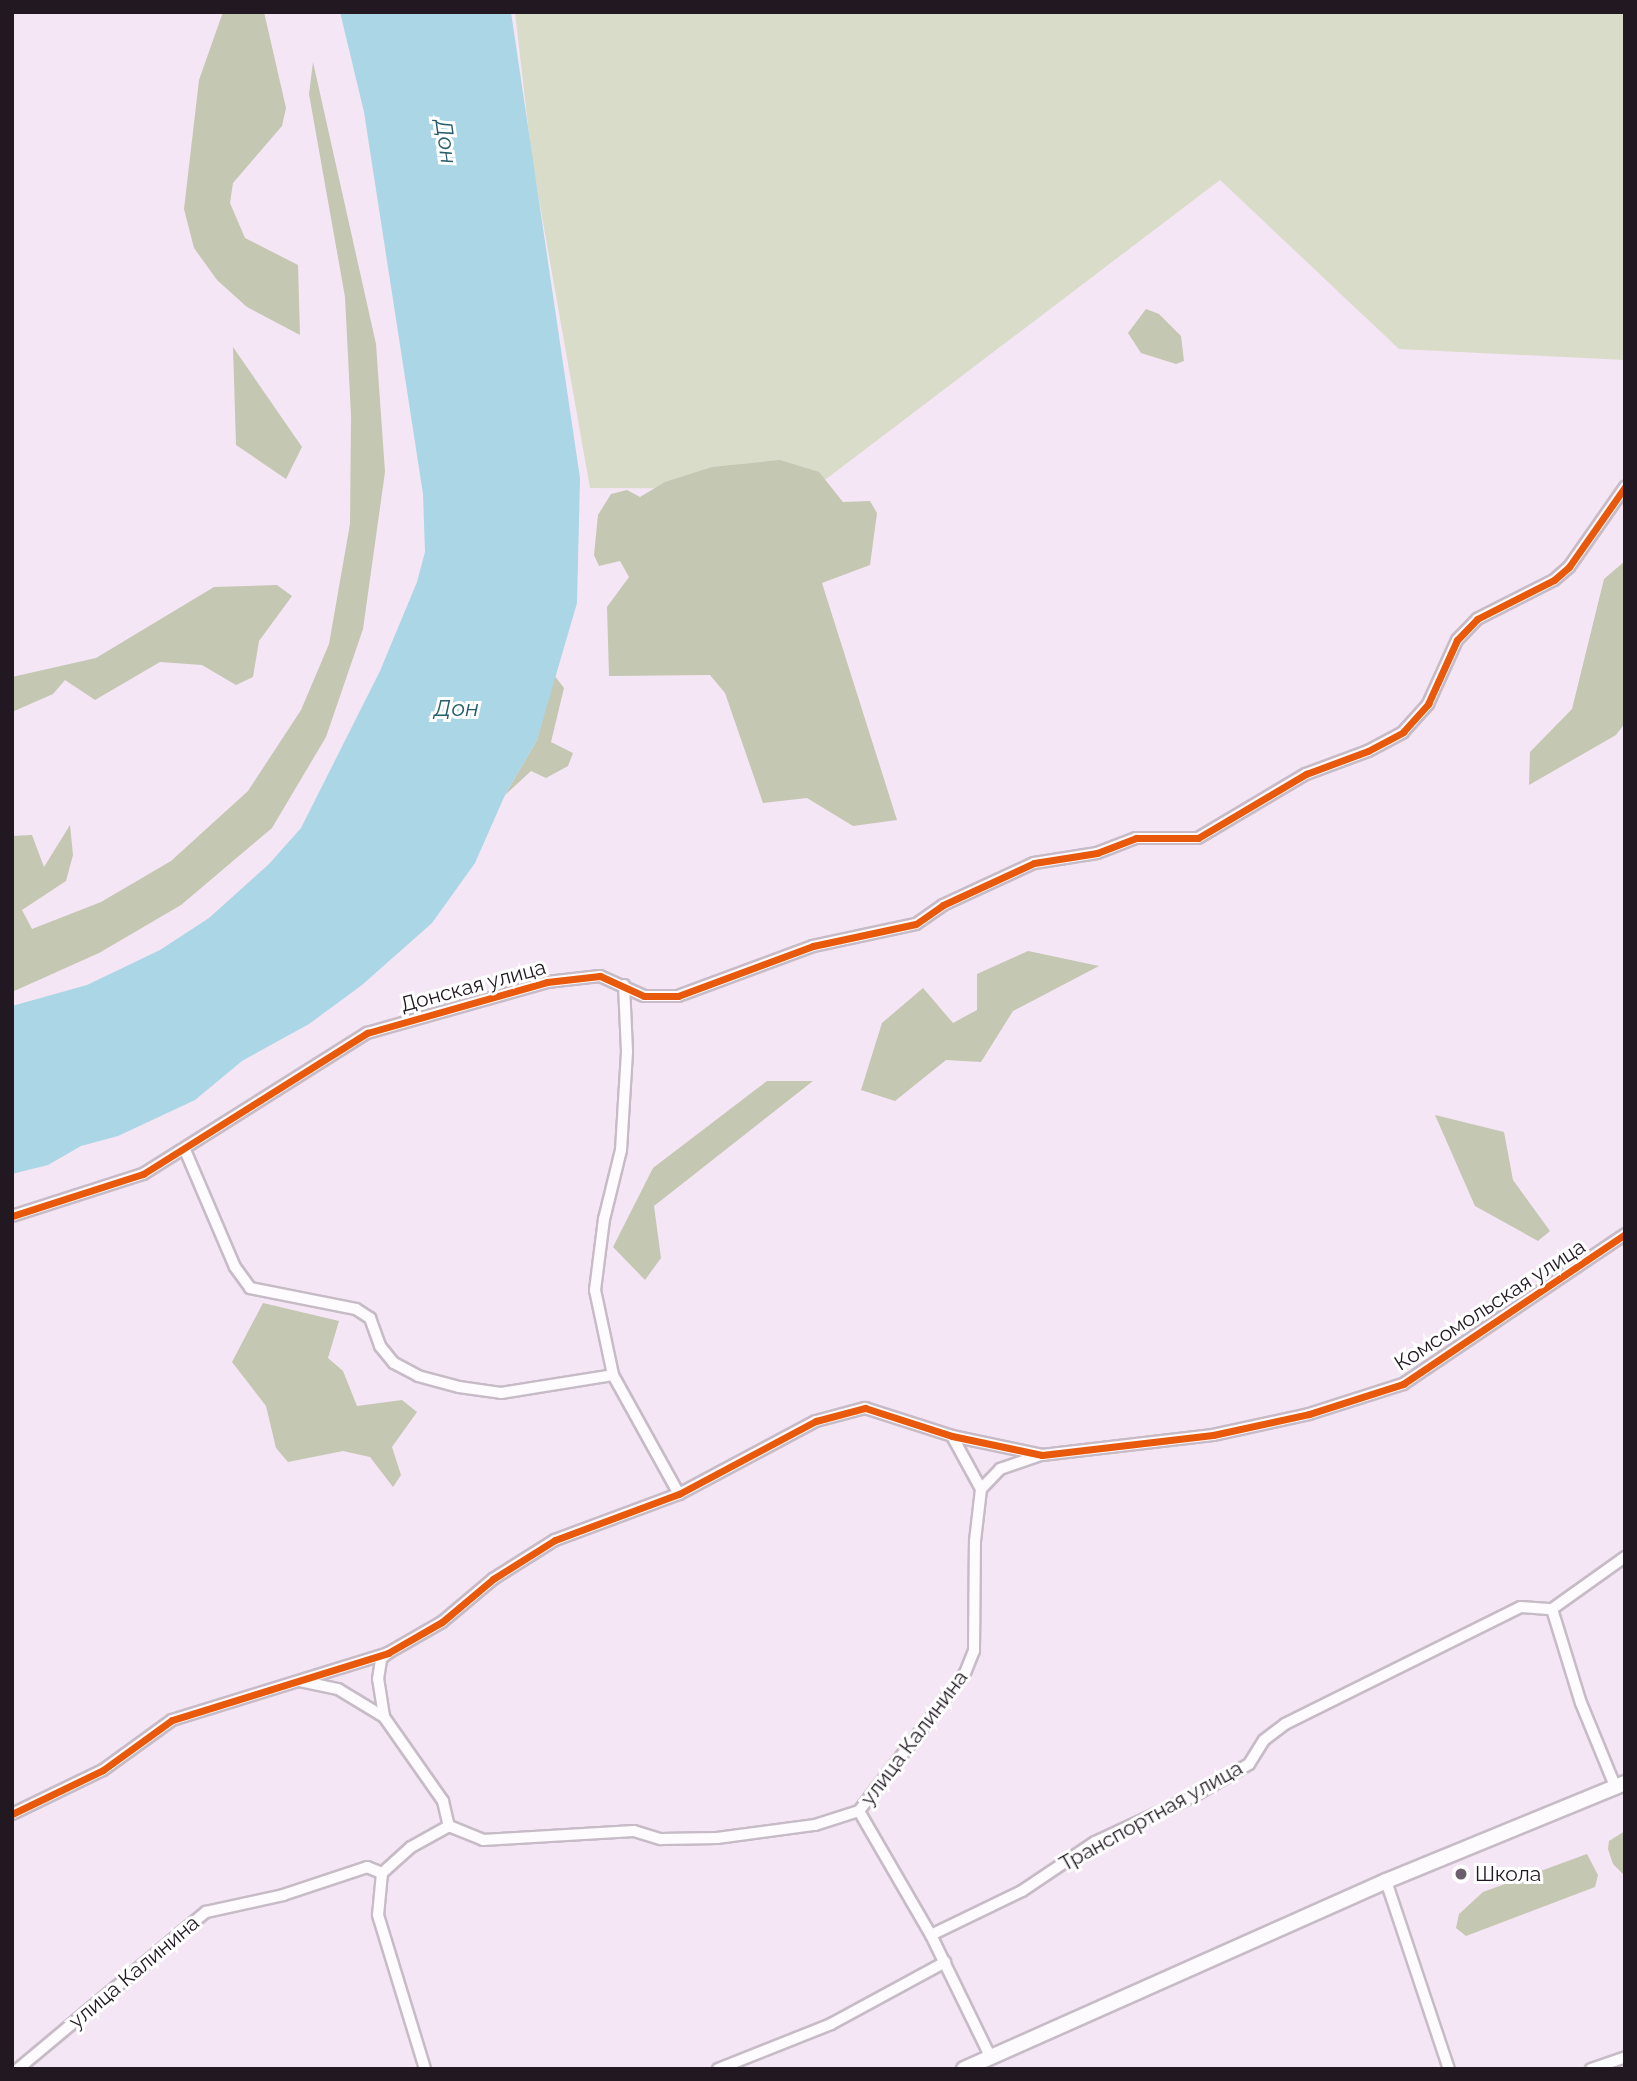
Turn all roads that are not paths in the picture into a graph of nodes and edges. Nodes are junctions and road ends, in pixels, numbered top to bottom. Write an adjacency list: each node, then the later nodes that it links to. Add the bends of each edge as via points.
1 (1625, 487): 2 (street, Донская улица, via 1569,567 1554,580 1477,619 1457,640 1428,704 1403,732 1306,774 1227,816 1198,838 1136,838 1097,853 1034,863 943,905 916,924 813,946 678,996 644,996)
2 (624, 985): 3 (street, Донская улица, via 600,976 547,982 366,1033); 6 (street, via 627,1052 621,1150 604,1219 595,1290)
3 (184, 1150): 4 (street, Донская улица, via 143,1174); 6 (street, via 235,1267 250,1288 356,1309 370,1318 380,1346 394,1363 418,1376 459,1387 501,1393)
4 (12, 1216)
5 (1625, 1234): 8 (street, Комсомольская улица, via 1403,1384 1309,1413 1213,1435)
6 (612, 1375): 10 (street)
7 (952, 1436): 8 (street, Комсомольская улица); 9 (street); 10 (street, Комсомольская улица, via 865,1408 816,1421)
8 (1042, 1455): 9 (street, via 1000,1469)
9 (981, 1489): 17 (street, улица Калинина, via 975,1541 974,1651 965,1673)
10 (679, 1494): 13 (street, Комсомольская улица, via 555,1540 493,1579 442,1622)
11 (1625, 1557): 12 (street)
12 (1552, 1609): 16 (street, via 1581,1703); 22 (street, Транспортная улица, via 1521,1607 1285,1724 1264,1740 1249,1763 1095,1842 1022,1891)
13 (388, 1653): 14 (street, Комсомольская улица); 15 (street, via 381,1660 378,1679)
14 (300, 1681): 15 (street, via 338,1689); 18 (street, Комсомольская улица, via 172,1720 103,1770)
15 (384, 1717): 19 (street, via 443,1801)
16 (1620, 1785): 21 (main road)
17 (859, 1811): 19 (street, улица Калинина, via 815,1825 717,1838 661,1839 634,1831 483,1840); 22 (street)
18 (12, 1814)
19 (449, 1826): 20 (street, via 411,1847)
20 (382, 1873): 26 (street, улица Калинина, via 367,1867 283,1895 206,1912); 27 (street, via 378,1915)
21 (1386, 1881): 24 (main road); 30 (street)
22 (931, 1935): 23 (street)
23 (945, 1962): 24 (street); 28 (street, via 831,2024)
24 (990, 2056): 29 (main road)
25 (1625, 2057): 31 (street)
26 (18, 2069)
27 (425, 2069)
28 (718, 2069)
29 (964, 2069)
30 (1449, 2069)
31 (1591, 2069)

